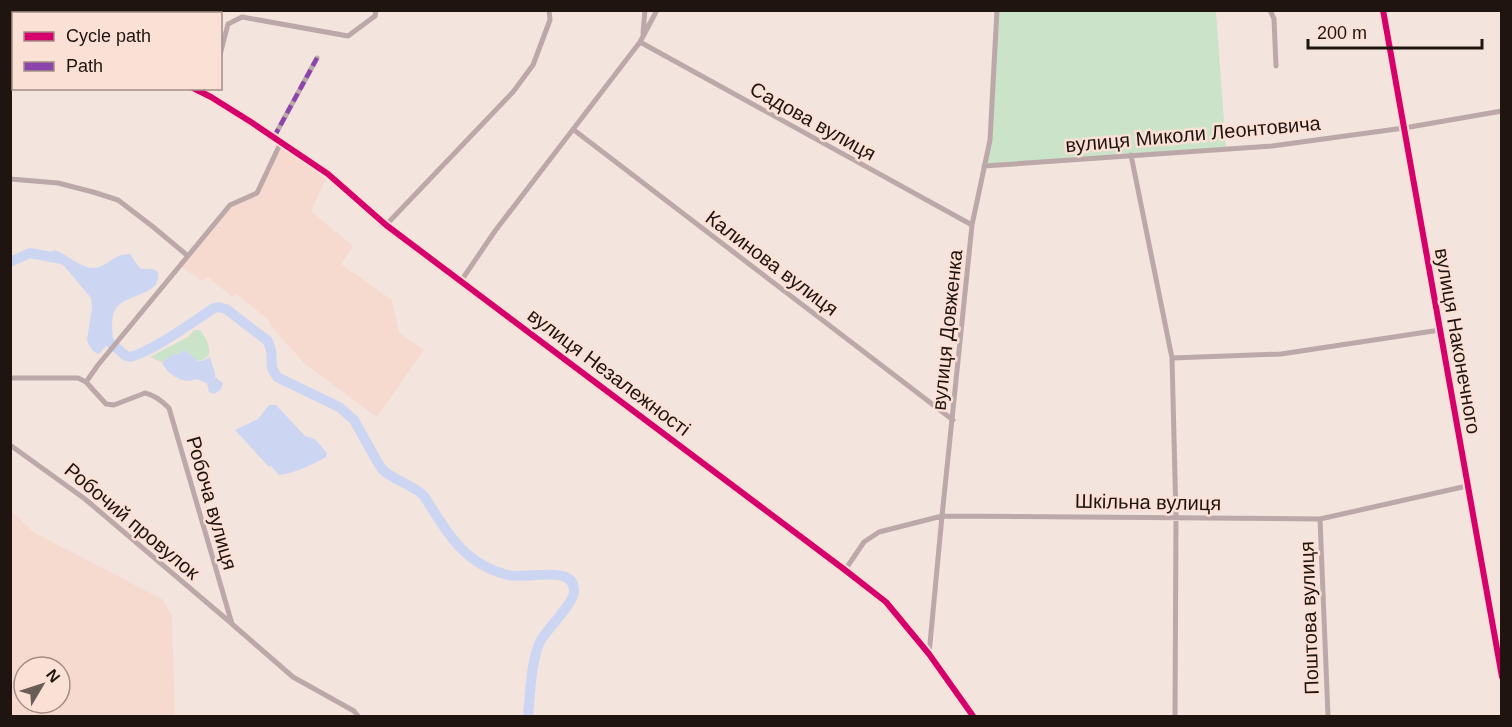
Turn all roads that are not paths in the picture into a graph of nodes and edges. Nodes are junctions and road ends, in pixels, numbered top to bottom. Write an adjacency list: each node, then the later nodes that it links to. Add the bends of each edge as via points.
1 (376, 10): 10 (street, via 375,16 348,36 242,17 228,24)
2 (549, 10): 24 (street, via 550,20 533,65 513,92)
3 (645, 10): 8 (street)
4 (657, 10): 8 (street)
5 (997, 10): 22 (street, вулиця Довженка, via 990,140)
6 (1270, 10): 12 (street, via 1274,19)
7 (1383, 10): 17 (street, вулиця Наконечного)
8 (643, 36): 9 (street)
9 (640, 42): 18 (street); 25 (street, Садова вулиця)
10 (222, 48)
11 (316, 58): 19 (street)
12 (1276, 66)
13 (197, 90): 15 (street, вулиця Незалежності)
14 (213, 90): 15 (street)
15 (211, 97): 19 (street, вулиця Незалежності)
16 (1502, 111): 17 (street, вулиця Миколи Леонтовича)
17 (1404, 128): 21 (street, вулиця Миколи Леонтовича, via 1272,146); 28 (street, вулиця Наконечного)
18 (574, 130): 27 (street); 32 (street, Калинова вулиця)
19 (274, 137): 20 (street, вулиця Незалежності)
20 (281, 142): 24 (street, вулиця Незалежності, via 328,174); 26 (street, via 257,193 230,205)
21 (1131, 155): 22 (street, вулиця Миколи Леонтовича); 29 (street)
22 (984, 166): 25 (street, вулиця Довженка)
23 (10, 179): 26 (street, via 58,183 118,200)
24 (386, 225): 27 (street, вулиця Незалежності)
25 (972, 225): 32 (street, вулиця Довженка)
26 (188, 256): 31 (street)
27 (461, 281): 38 (street, вулиця Незалежності)
28 (1440, 330): 29 (street, via 1281,354); 34 (street, вулиця Наконечного)
29 (1172, 358): 36 (street)
30 (10, 378): 31 (street, via 78,378)
31 (86, 382): 39 (street, Робоча вулиця, via 105,404 114,405 145,393 162,400 169,408)
32 (953, 420): 35 (street, вулиця Довженка)
33 (10, 445): 39 (street, Робочий провулок, via 85,499)
34 (1467, 486): 37 (street, Шкільна вулиця); 41 (street, вулиця Наконечного)
35 (942, 516): 36 (street, Шкільна вулиця); 38 (street, Шкільна вулиця, via 879,532 864,542); 40 (street, вулиця Довженка)
36 (1176, 517): 37 (street, Шкільна вулиця); 44 (street)
37 (1320, 519): 45 (street, Поштова вулиця)
38 (845, 570): 40 (street, вулиця Незалежності, via 886,602)
39 (232, 624): 42 (street, via 292,677 354,711)
40 (929, 654): 43 (street, вулиця Незалежності)
41 (1502, 676)
42 (358, 717)
43 (973, 717)
44 (1175, 717)
45 (1328, 717)

